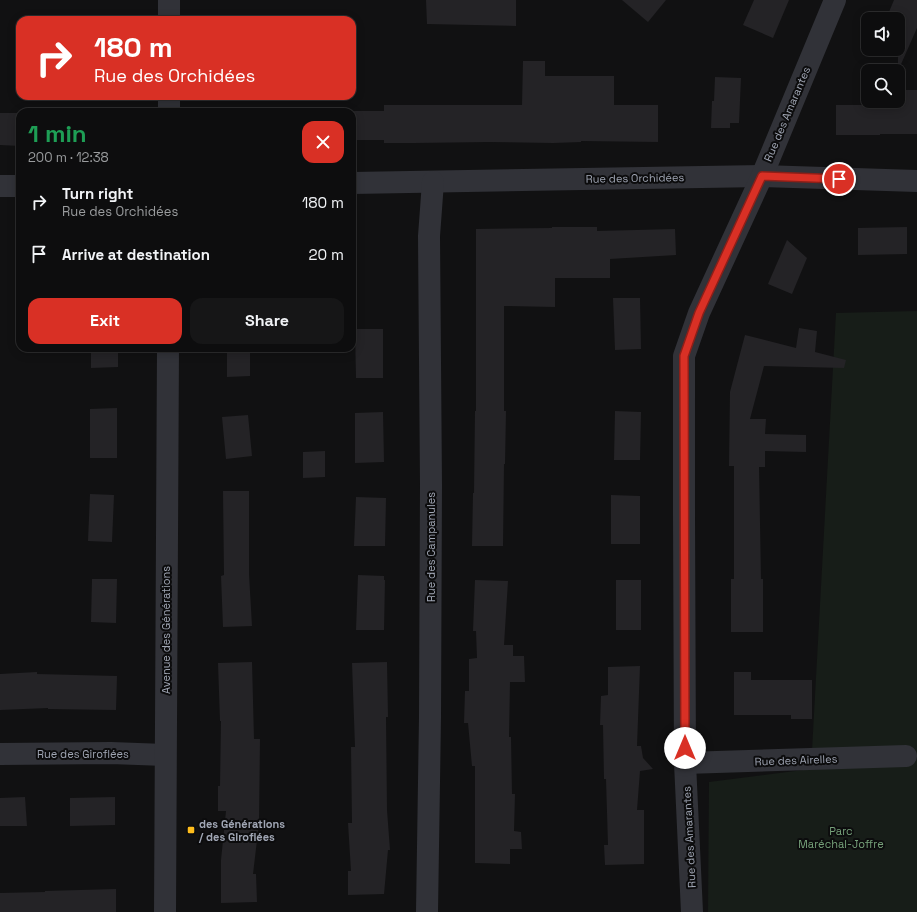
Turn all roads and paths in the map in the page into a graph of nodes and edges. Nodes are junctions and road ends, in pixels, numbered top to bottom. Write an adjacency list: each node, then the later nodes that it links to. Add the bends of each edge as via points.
1 (169, 0): 3 (street)
2 (835, 0): 4 (street, Rue des Amarantes)
3 (169, 16)
4 (762, 176): 5 (street, Rue des Orchidées); 6 (street, Rue des Orchidées); 14 (street, Rue des Amarantes, via 699,313 684,356)
5 (433, 182): 7 (street, Rue des Orchidées); 16 (street, Rue des Campanules, via 429,236 431,485)
6 (917, 182)
7 (356, 184)
8 (0, 186): 9 (street)
9 (16, 186)
10 (168, 352): 12 (street, Avenue des Générations)
11 (0, 754): 12 (street, Rue des Giroflées)
12 (165, 755): 15 (street, Avenue des Générations)
13 (906, 756): 14 (street, Rue des Airelles)
14 (685, 763): 17 (street, Rue des Amarantes)
15 (165, 912)
16 (427, 912)
17 (692, 912)

